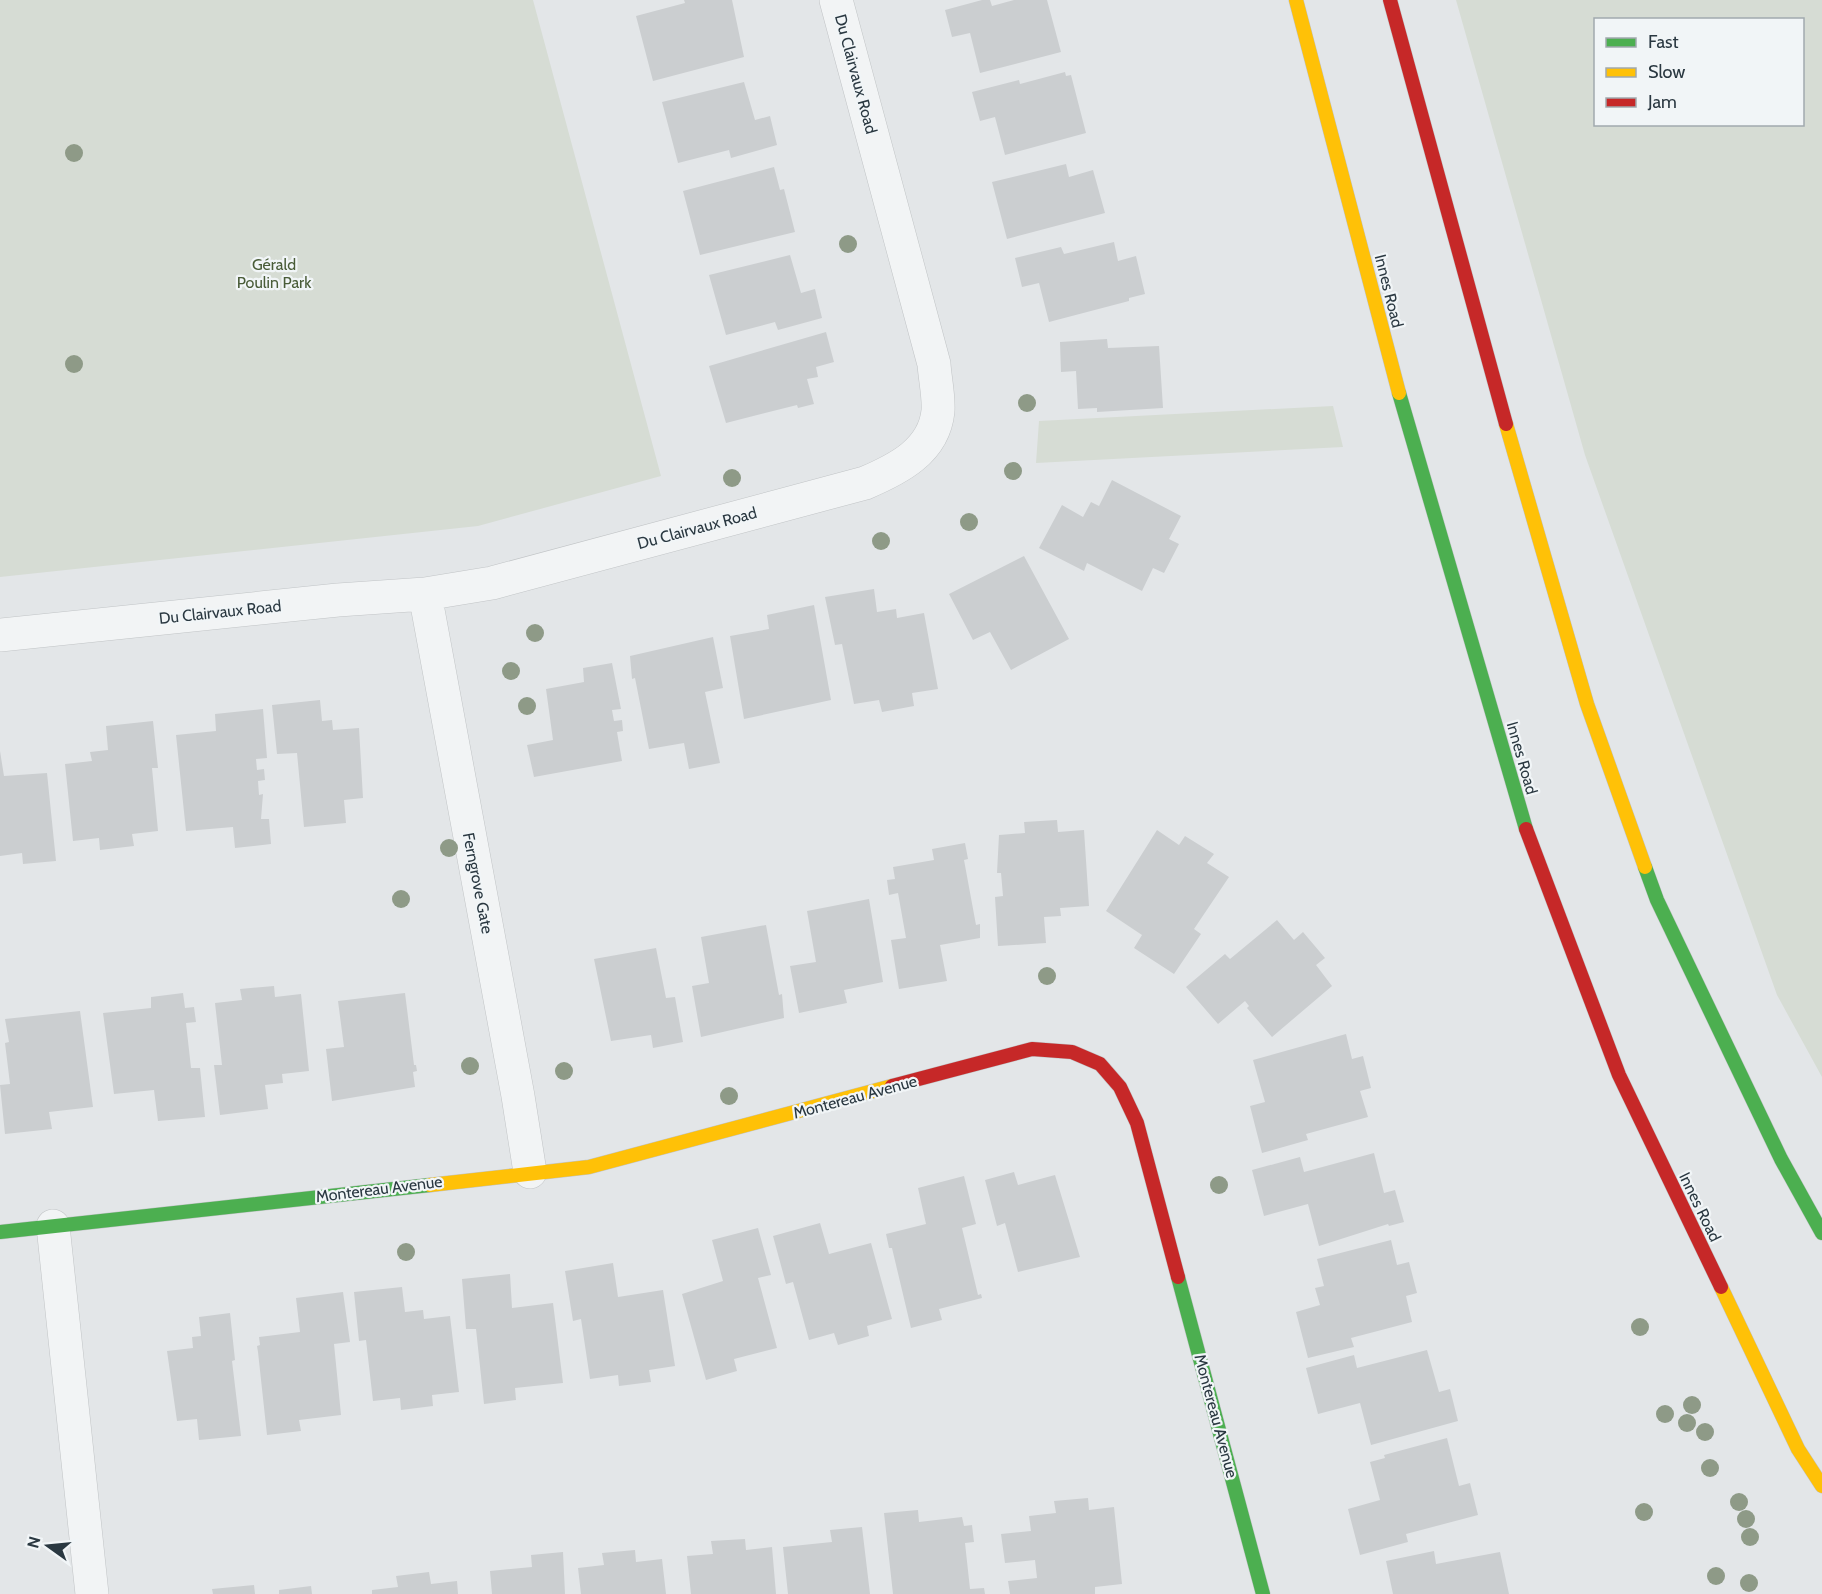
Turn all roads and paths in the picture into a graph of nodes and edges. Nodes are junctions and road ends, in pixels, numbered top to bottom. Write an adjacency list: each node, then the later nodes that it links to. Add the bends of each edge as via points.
1 (836, 0): 4 (street, Du Clairvaux Road, via 934,364 938,411 926,444 899,469 865,483 492,583)
2 (1296, 0): 10 (main road, Innes Road, via 1384,340 1526,830 1618,1075 1798,1449)
3 (1390, 0): 9 (main road, via 1587,704 1657,900 1781,1160)
4 (425, 594): 5 (street, Du Clairvaux Road); 6 (street, Ferngrove Gate)
5 (0, 635)
6 (530, 1172): 7 (main road, Montereau Avenue); 12 (main road, Montereau Avenue, via 589,1167 1032,1049 1066,1049 1100,1062 1124,1090 1137,1123)
7 (53, 1227): 8 (main road, Montereau Avenue); 11 (street)
8 (0, 1232)
9 (1822, 1233)
10 (1822, 1486)
11 (92, 1594)
12 (1263, 1594)

